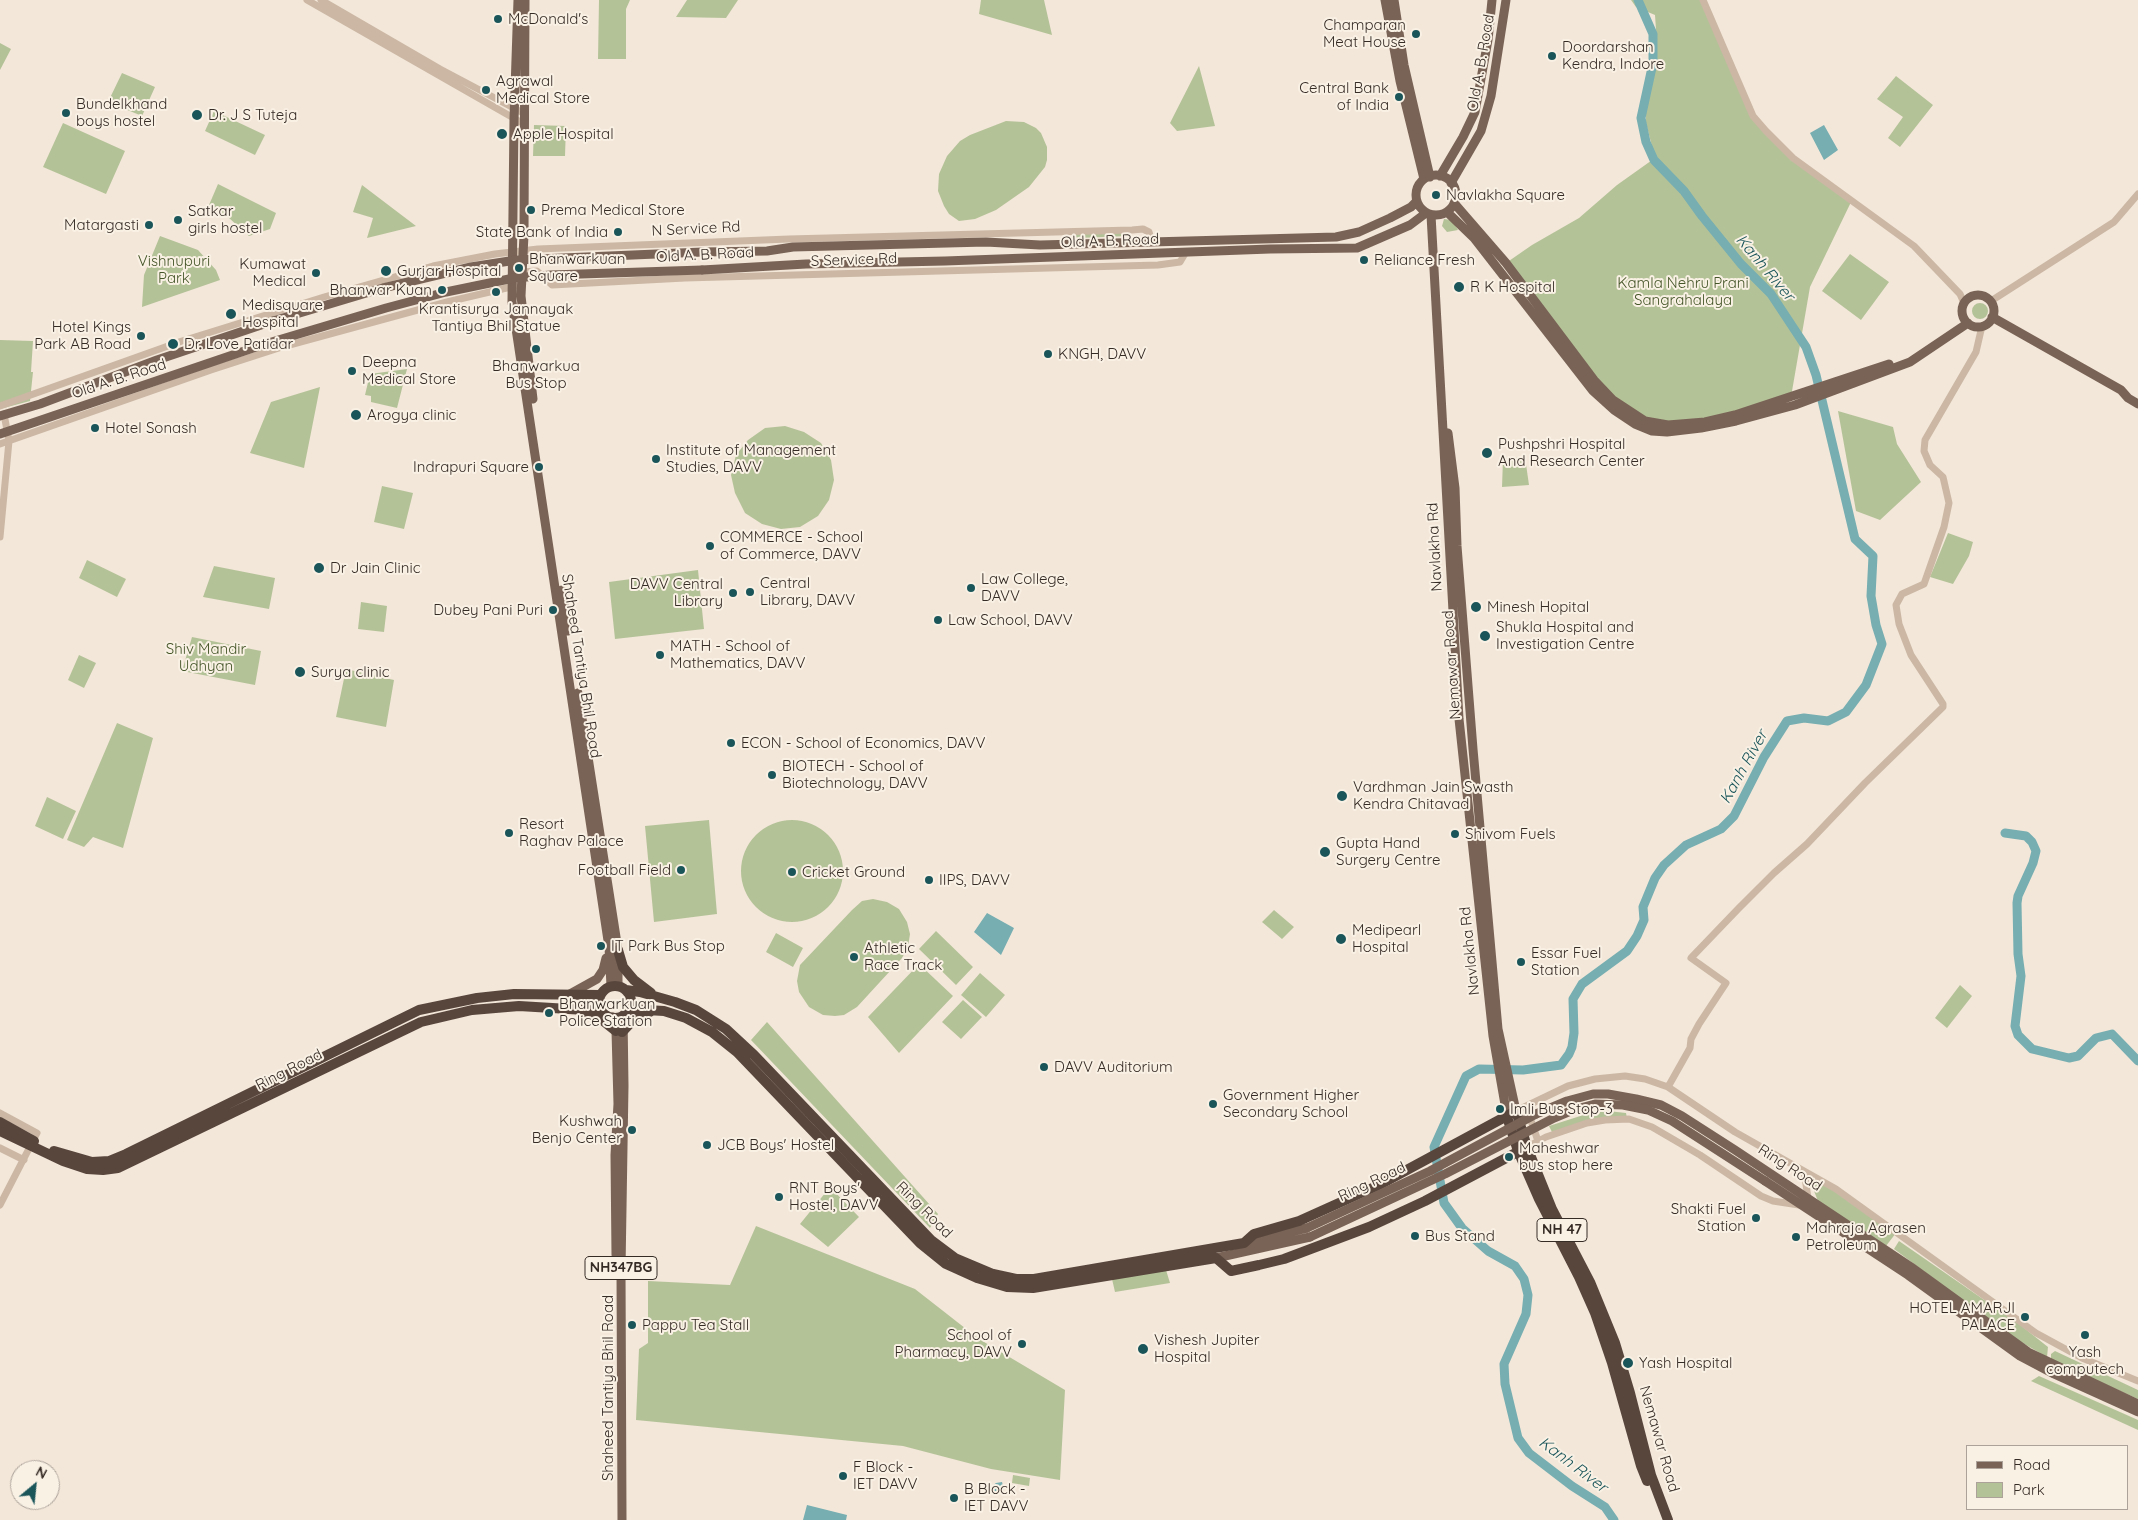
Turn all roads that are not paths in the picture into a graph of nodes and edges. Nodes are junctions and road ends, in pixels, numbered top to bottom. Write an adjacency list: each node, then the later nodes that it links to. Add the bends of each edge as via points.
1 (307, 0): 10 (street)
2 (321, 0): 10 (street)
3 (518, 0): 10 (main road)
4 (525, 0): 11 (main road)
5 (1385, 0): 13 (main road)
6 (1394, 0): 16 (main road)
7 (1492, 0): 15 (main road, Old A. B. Road, via 1475,112)
8 (1506, 0): 14 (main road, Old A. B. Road, via 1481,131)
9 (1703, 0): 37 (street, via 1754,116 1766,131 1793,158 1914,246 1960,294)
10 (515, 114): 11 (street); 12 (street); 29 (main road)
11 (525, 114): 12 (main road)
12 (524, 124): 27 (main road)
13 (1418, 156): 16 (main road); 24 (main road, via 1420,175 1412,198)
14 (1462, 164): 17 (main road, Old A. B. Road); 18 (main road)
15 (1442, 172): 16 (main road); 17 (main road)
16 (1427, 174): 20 (main road, via 1417,189)
17 (1451, 183): 18 (main road)
18 (1456, 193): 21 (main road)
19 (2138, 194): 36 (street, via 2114,222)
20 (1417, 201): 23 (main road); 24 (main road, Old A. B. Road)
21 (1454, 203): 22 (main road); 44 (main road, via 1506,263 1594,380 1613,400 1638,418 1668,425 1705,422 1808,390)
22 (1450, 215): 23 (main road, Old A. B. Road); 44 (main road, via 1474,238 1593,391 1614,410 1641,427 1667,432 1701,428 1813,399)
23 (1430, 217): 30 (main road, Old A. B. Road, via 1357,248); 63 (main road, Navlakha Rd, via 1459,718 1500,1055)
24 (1390, 218): 26 (main road, Old A. B. Road, via 1359,232 1336,237)
25 (751, 240): 26 (street, N Service Rd, via 1143,229); 27 (street, N Service Rd); 28 (street)
26 (1152, 242): 28 (main road, Old A. B. Road, via 1040,245 986,242 794,247)
27 (523, 250): 29 (street, N Service Rd); 32 (main road)
28 (767, 251): 40 (main road, Old A. B. Road, bridge, via 516,260 391,286 273,321)
29 (512, 252): 35 (main road); 40 (street, N Service Rd, via 433,266 355,287)
30 (1186, 252): 31 (main road, Old A. B. Road); 33 (street, S Service Rd, via 1180,262 1158,265)
31 (760, 266): 33 (main road); 43 (main road, Old A. B. Road, bridge, via 514,278 446,292 313,328 265,344)
32 (522, 272): 33 (street, S Service Rd, via 537,271 552,285); 34 (main road)
33 (760, 277)
34 (521, 286): 35 (street); 42 (main road)
35 (511, 287): 42 (main road); 43 (street)
36 (1991, 301): 37 (main road, via 1975,295); 38 (main road, via 1994,308)
37 (1964, 303): 39 (main road, via 1962,310)
38 (1992, 317): 41 (main road); 45 (main road, via 2121,390)
39 (1967, 321): 41 (main road); 44 (main road, via 1910,362)
40 (243, 326): 46 (main road, Old A. B. Road, via 66,395)
41 (1982, 326): 60 (street, via 1976,352 1925,440 1924,451 1930,465 1943,477 1949,504 1944,527 1924,584 1902,594 1896,605 1899,624 1911,655 1942,707 1691,958 1726,983 1699,1024 1690,1048)
42 (523, 353): 50 (main road, Shaheed Tantiya Bhil Road)
43 (245, 355): 47 (main road, Old A. B. Road)
44 (1835, 387)
45 (2138, 404)
46 (1, 412): 47 (street)
47 (5, 436): 48 (street); 49 (street)
48 (0, 444)
49 (0, 536)
50 (614, 948): 51 (main road); 52 (main road, via 597,979); 54 (highway, via 623,967)
51 (618, 987): 53 (highway, via 605,990); 54 (highway, Ring Road); 57 (highway, via 630,999)
52 (570, 994): 53 (highway, Ring Road); 68 (highway, Ring Road, via 514,994 419,1010 109,1161 92,1162)
53 (600, 995): 56 (highway)
54 (654, 996): 77 (highway, Ring Road, via 696,1010 726,1029 931,1240 955,1258 993,1274 1034,1279)
55 (580, 1010): 56 (highway, Ring Road); 58 (highway); 68 (highway, Ring Road, via 519,1006 482,1009 421,1022 118,1168 87,1169 63,1162)
56 (602, 1011): 57 (highway)
57 (621, 1014): 58 (main road, Shaheed Tantiya Bhil Road / NH347BG); 59 (highway, Ring Road, via 647,1009 686,1018)
58 (619, 1032): 59 (highway, via 637,1016 650,1012 676,1017); 82 (main road, Shaheed Tantiya Bhil Road / NH347BG, via 624,1095)
59 (712, 1032): 79 (highway, Ring Road, via 737,1052 920,1242 954,1268 1007,1287 1033,1288)
60 (1668, 1087): 61 (street, via 1625,1076 1595,1078 1568,1086); 73 (street, via 1735,1132)
61 (1526, 1106): 63 (street); 67 (street)
62 (0, 1113): 68 (street, via 37,1133)
63 (1511, 1114): 65 (highway); 70 (highway, Nemawar Road)
64 (0, 1122): 68 (highway, Ring Road)
65 (1497, 1122): 71 (highway); 77 (highway, via 1338,1204 1254,1234)
66 (0, 1131): 68 (highway, Ring Road)
67 (1538, 1141): 70 (street); 75 (street, via 1596,1121 1628,1119 1640,1122 1700,1155 1761,1196 1773,1201)
68 (32, 1143): 72 (street)
69 (0, 1148): 72 (street)
70 (1523, 1149): 71 (highway); 78 (highway, Nemawar Road / NH 47, via 1548,1211)
71 (1508, 1156): 79 (highway, via 1369,1228 1289,1257 1231,1271)
72 (24, 1160): 76 (street)
73 (1804, 1171): 75 (street); 80 (street, via 1836,1189 2036,1334 2082,1358)
74 (1767, 1177): 75 (main road, Ring Road); 77 (main road, Ring Road, bridge, via 1682,1116 1661,1105 1593,1094 1547,1109 1430,1171 1307,1228); 79 (main road, Ring Road, bridge, via 1672,1120 1648,1110 1595,1104 1554,1118 1445,1174 1310,1237)
75 (1806, 1202): 81 (main road, Ring Road, via 1911,1267 2028,1352); 83 (main road, Ring Road, via 2020,1356)
76 (0, 1205)
77 (1244, 1243)
78 (1567, 1247): 86 (highway, Nemawar Road / NH 47, via 1595,1313 1641,1466); 87 (highway, Nemawar Road / NH 47, via 1603,1311 1628,1383 1651,1475)
79 (1216, 1258)
80 (2138, 1381)
81 (2138, 1404)
82 (619, 1410): 84 (main road, Shaheed Tantiya Bhil Road / NH347BG); 85 (main road, Shaheed Tantiya Bhil Road / NH347BG)
83 (2138, 1412)
84 (616, 1520)
85 (622, 1520)
86 (1663, 1520)
87 (1668, 1520)

